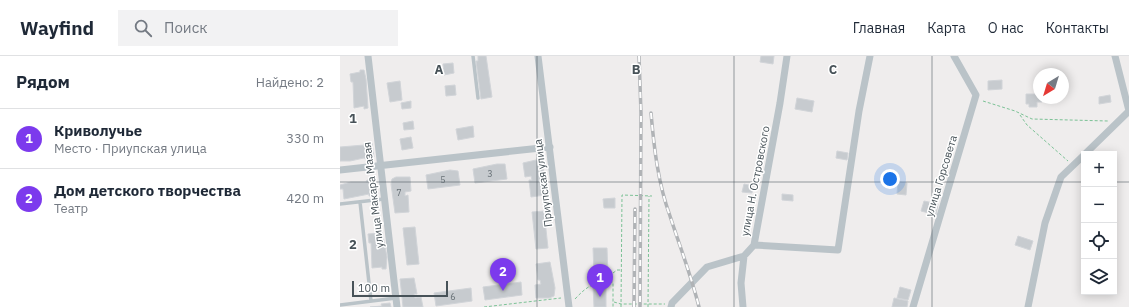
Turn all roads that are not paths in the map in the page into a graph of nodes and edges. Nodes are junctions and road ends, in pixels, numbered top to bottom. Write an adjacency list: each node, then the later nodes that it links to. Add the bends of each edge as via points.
1 (368, 56): 13 (street, улица Макара Мазая)
2 (473, 56): 8 (lane)
3 (538, 56): 10 (street, Приупская улица)
4 (787, 56): 18 (street, улица Н. Островского)
5 (870, 56): 18 (street, via 838,250)
6 (954, 56): 27 (street, улица Горсовета, via 976,95)
7 (1115, 56): 9 (street)
8 (478, 98)
9 (1129, 111): 11 (street)
10 (550, 147): 13 (street); 25 (street, Приупская улица)
11 (1087, 151)
12 (1081, 157): 28 (street, via 1061,177 1045,223)
13 (380, 167): 14 (street); 15 (street, улица Макара Мазая)
14 (340, 170)
15 (384, 199): 16 (lane); 20 (street, улица Макара Мазая)
16 (360, 202): 17 (lane); 21 (lane)
17 (340, 204)
18 (754, 245): 19 (street, улица Н. Островского)
19 (744, 256): 23 (street, via 707,268); 26 (street, via 741,283)
20 (396, 298): 21 (lane); 24 (street, улица Макара Мазая)
21 (371, 301): 22 (lane)
22 (340, 305)
23 (671, 305)
24 (397, 307)
25 (567, 307)
26 (743, 307)
27 (913, 307)
28 (1028, 307)

